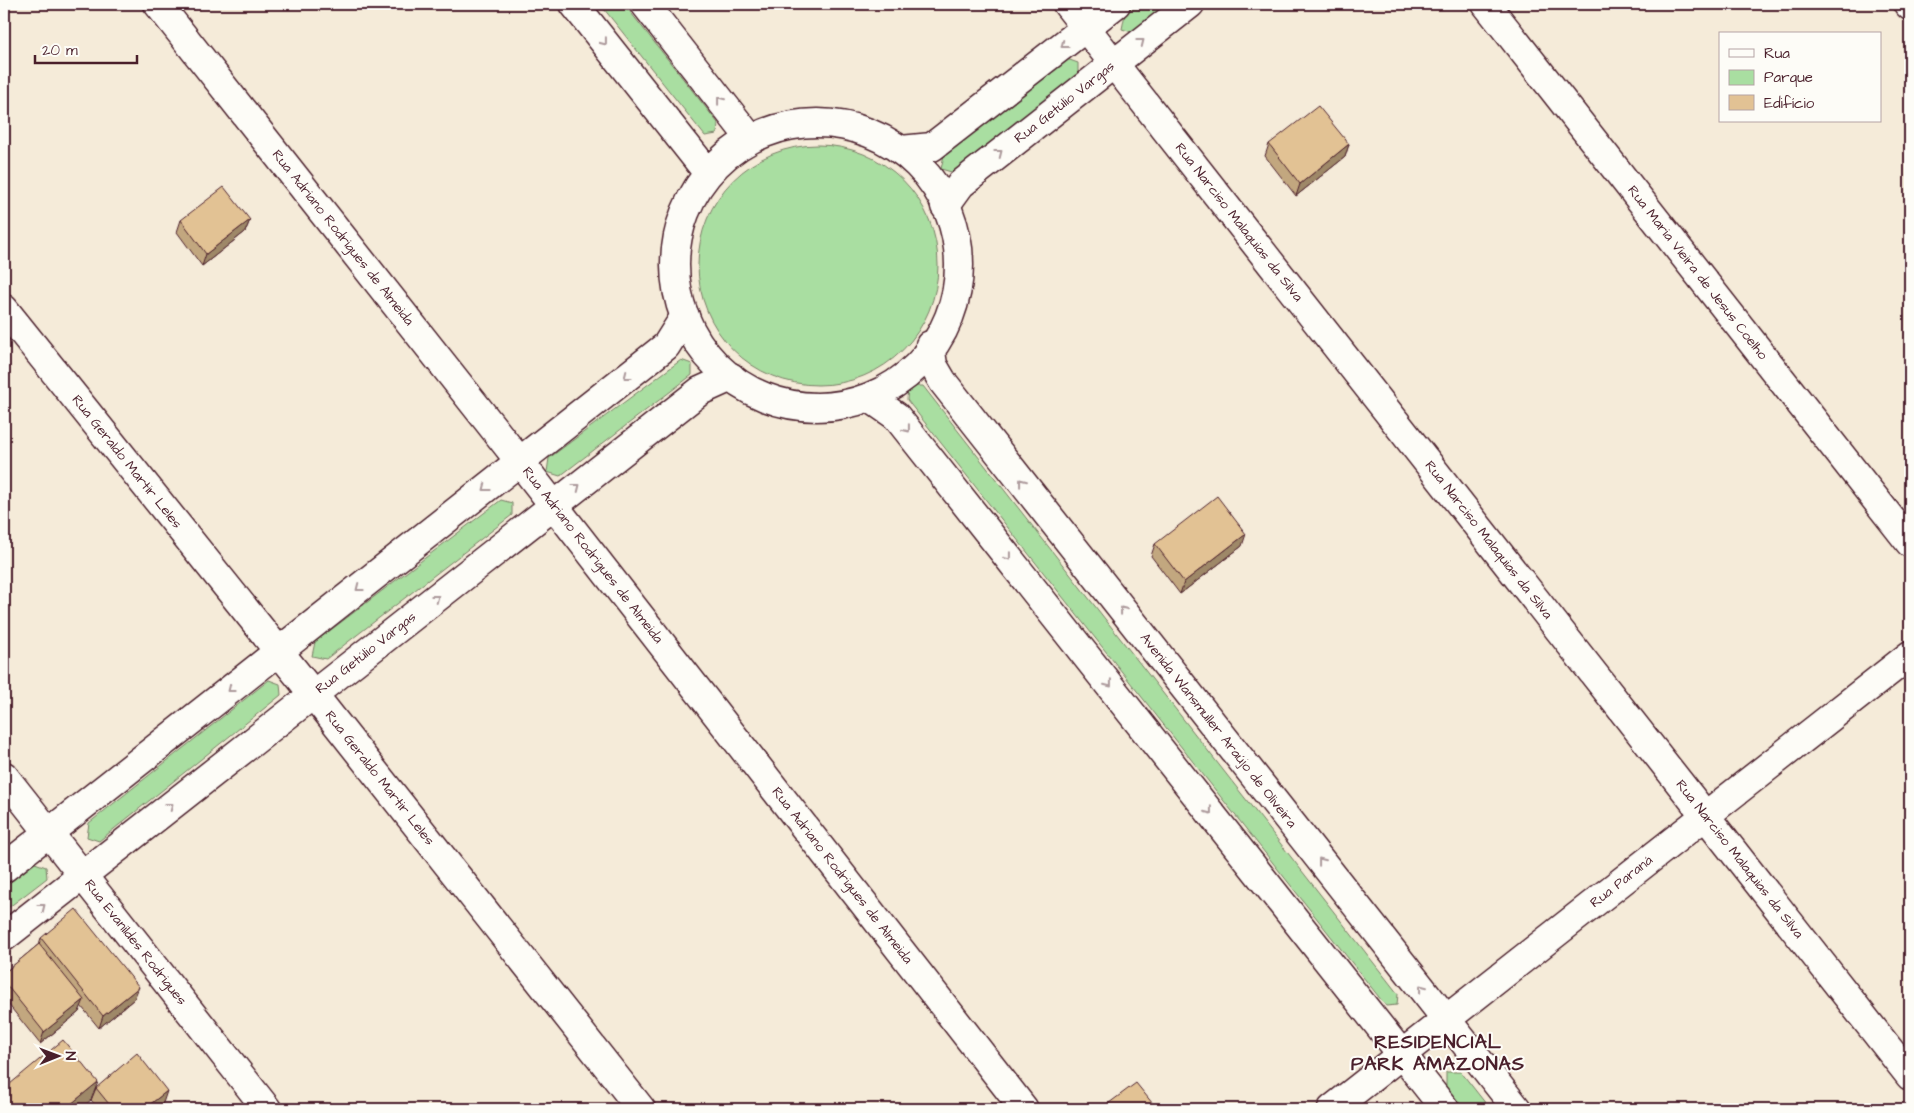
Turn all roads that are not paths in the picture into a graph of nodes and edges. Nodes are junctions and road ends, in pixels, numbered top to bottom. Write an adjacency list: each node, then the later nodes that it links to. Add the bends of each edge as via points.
1 (158, 4): 19 (street, Rua Adriano Rodrigues de Almeida)
2 (574, 4): 12 (street, one-way to 12)
3 (645, 4): 10 (street, one-way to 3)
4 (1067, 4): 8 (street, Rua Narciso Malaquias da Silva)
5 (1116, 4): 8 (street)
6 (1190, 4): 9 (street, Rua Getúlio Vargas, one-way to 6)
7 (1486, 4): 21 (street, Rua Maria Vieira de Jesus Coelho)
8 (1086, 28): 9 (street, Rua Narciso Malaquias da Silva); 11 (street, one-way to 11, via 932,147)
9 (1114, 64): 13 (street, Rua Getúlio Vargas, one-way to 9, via 961,184); 26 (street, Rua Narciso Malaquias da Silva)
10 (750, 138): 11 (street, via 788,125 828,122 867,130); 12 (street, via 727,153)
11 (901, 150): 13 (street, via 922,168)
12 (708, 173): 15 (street, via 687,208 676,247 677,287)
13 (945, 206): 16 (street, via 956,233 958,279 946,323)
14 (4, 309): 22 (street, Rua Geraldo Martir Leles)
15 (685, 316): 17 (street, via 704,353); 19 (street, one-way to 19, via 666,346)
16 (930, 345): 18 (street, via 922,361 882,393); 31 (street, Avenida Wansmuller Araújo de Oliveira, one-way to 16, via 943,382 933,365)
17 (731, 376): 18 (street, via 762,397 802,407 844,405); 20 (street, Rua Getúlio Vargas, one-way to 17, via 700,391)
18 (870, 398): 32 (street, one-way to 32, via 896,416)
19 (519, 461): 20 (street, Rua Adriano Rodrigues de Almeida); 22 (street, one-way to 22)
20 (553, 506): 24 (street, Rua Getúlio Vargas, one-way to 20); 36 (street, Rua Adriano Rodrigues de Almeida)
21 (1910, 543)
22 (279, 651): 24 (street, Rua Geraldo Martir Leles); 27 (street, one-way to 27)
23 (1910, 655): 26 (street, Rua Paraná)
24 (313, 694): 29 (street, Rua Getúlio Vargas, one-way to 24); 35 (street, Rua Geraldo Martir Leles)
25 (4, 776): 27 (street, Rua Evanildes Rodrigues)
26 (1705, 815): 31 (street, Rua Paraná); 33 (street, Rua Narciso Malaquias da Silva)
27 (49, 832): 28 (street); 29 (street, Rua Evanildes Rodrigues)
28 (4, 868)
29 (82, 876): 30 (street, Rua Getúlio Vargas, one-way to 29); 34 (street, Rua Evanildes Rodrigues)
30 (4, 937)
31 (1447, 1019): 32 (street, Rua Paraná); 39 (street, Avenida Wansmuller Araújo de Oliveira)
32 (1402, 1054): 37 (street, Rua Paraná); 38 (street)
33 (1910, 1076)
34 (267, 1109)
35 (641, 1109)
36 (1024, 1109)
37 (1332, 1109)
38 (1445, 1109)
39 (1517, 1109)

